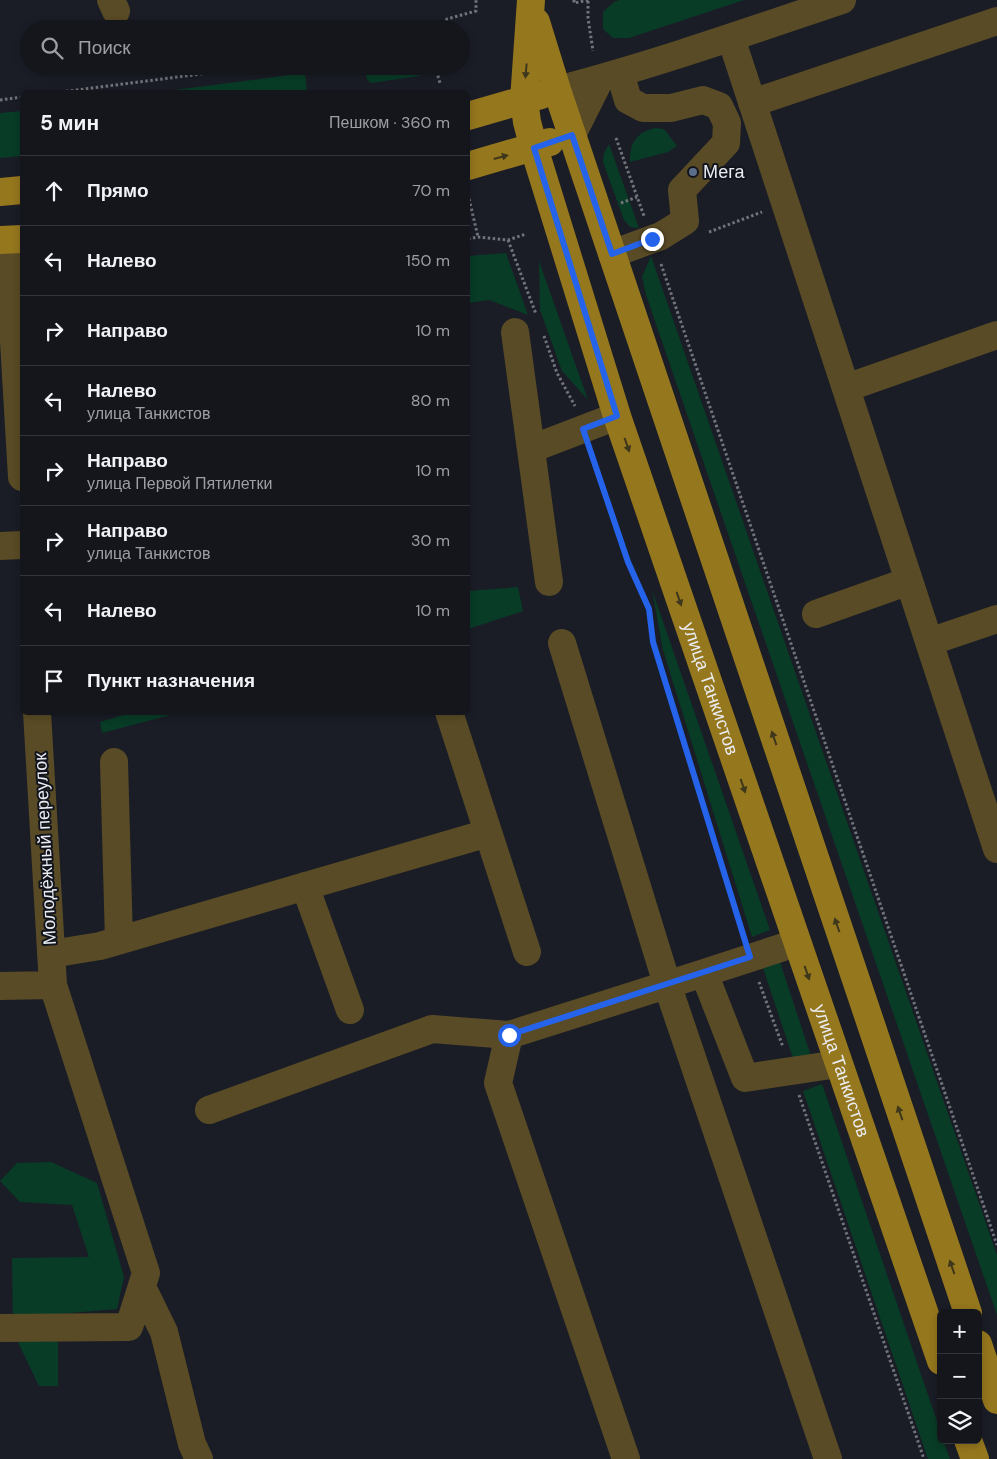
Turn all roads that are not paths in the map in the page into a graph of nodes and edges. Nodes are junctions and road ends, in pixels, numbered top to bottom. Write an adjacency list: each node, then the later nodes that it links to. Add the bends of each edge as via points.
1 (842, 0): 3 (street)
2 (531, 3): 7 (main road, улица Танкистов); 8 (main road, улица Танкистов, one-way to 8)
3 (806, 6): 5 (street)
4 (997, 21): 9 (street)
5 (731, 38): 6 (street); 9 (street)
6 (610, 76): 7 (street); 11 (street); 17 (street, via 628,100 643,108 671,108 703,100 719,106 727,123 726,143 682,190 685,221 652,239)
7 (557, 90): 8 (main road); 11 (main road, улица Танкистов)
8 (524, 100): 10 (main road); 12 (main road, улица Танкистов)
9 (752, 103): 20 (street)
10 (470, 115)
11 (572, 135): 12 (main road); 17 (main road, улица Танкистов)
12 (534, 148): 13 (main road, one-way to 12); 21 (main road, улица Танкистов)
13 (470, 165)
14 (20, 190): 15 (main road)
15 (0, 192)
16 (10, 240): 22 (street)
17 (612, 254): 51 (main road, улица Танкистов, one-way to 17)
18 (531, 327): 23 (street)
19 (997, 335): 20 (street)
20 (846, 388): 26 (street)
21 (617, 416): 23 (street); 39 (main road, улица Танкистов, one-way to 39)
22 (20, 437)
23 (531, 449): 27 (street)
24 (20, 545): 25 (street)
25 (0, 546)
26 (909, 581): 28 (street); 30 (street)
27 (549, 582)
28 (816, 614)
29 (997, 619): 30 (street)
30 (929, 642): 36 (street)
31 (562, 643): 43 (street)
32 (37, 715): 41 (street, Молодёжный переулок)
33 (450, 715): 35 (street)
34 (114, 762): 38 (street)
35 (488, 833): 37 (street); 40 (street)
36 (995, 838)
37 (306, 886): 38 (street); 46 (street)
38 (119, 940): 41 (street)
39 (796, 943): 42 (street); 48 (main road, улица Танкистов, one-way to 48)
40 (527, 952)
41 (51, 954): 44 (street, Молодёжный переулок)
42 (704, 972): 43 (street); 48 (street, via 745,1078)
43 (667, 984): 47 (street); 59 (street)
44 (53, 985): 45 (street); 50 (street, Молодёжный переулок, via 146,1273)
45 (0, 986)
46 (350, 1010)
47 (509, 1035): 49 (street, via 432,1030); 58 (street, via 498,1083)
48 (838, 1064): 53 (main road, улица Танкистов)
49 (209, 1110)
50 (142, 1287): 52 (street, via 129,1327); 57 (street, via 164,1332 192,1444)
51 (967, 1309)
52 (0, 1328)
53 (939, 1354)
54 (981, 1354): 55 (main road)
55 (997, 1400)
56 (969, 1444): 60 (main road)
57 (199, 1459)
58 (626, 1459)
59 (828, 1459)
60 (975, 1459)

